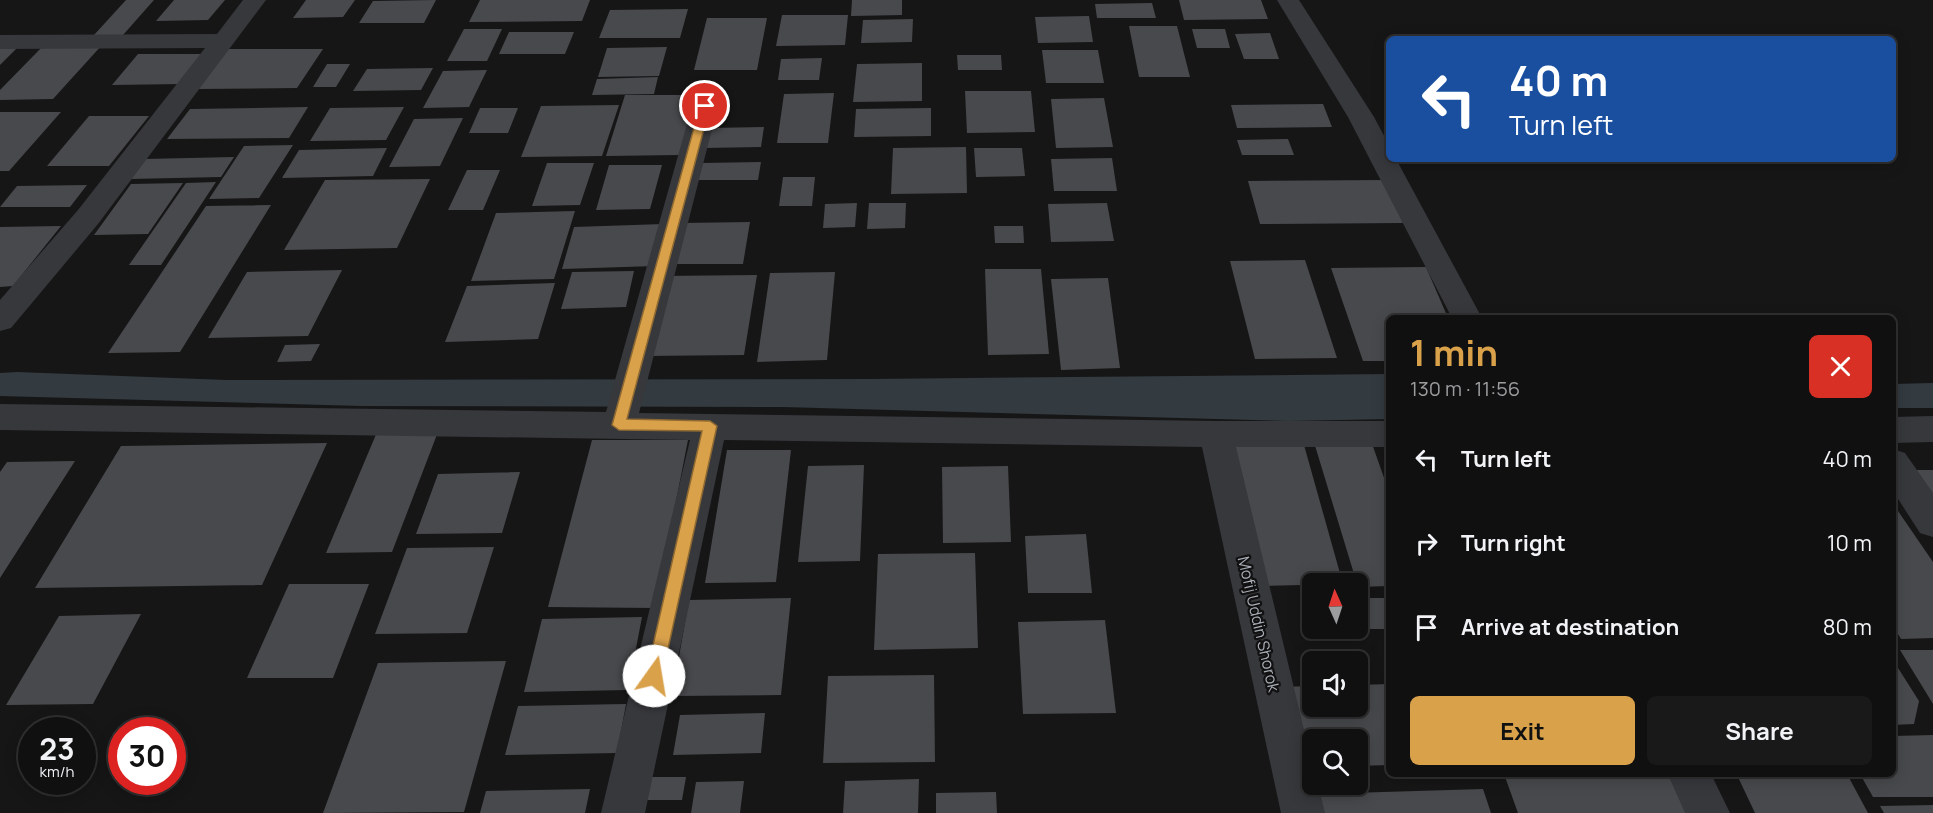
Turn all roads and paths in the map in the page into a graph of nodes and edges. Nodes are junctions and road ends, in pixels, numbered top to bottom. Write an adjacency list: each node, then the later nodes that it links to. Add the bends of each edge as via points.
1 (255, 0): 3 (street)
2 (1288, 0): 6 (street, via 1361,117)
3 (224, 41): 4 (street); 7 (street, via 88,216)
4 (0, 42)
5 (705, 106): 9 (street)
6 (1465, 315)
7 (0, 320)
8 (0, 417): 9 (street)
9 (619, 425): 10 (street)
10 (710, 426): 13 (street); 18 (street)
11 (1933, 429): 12 (street)
12 (1896, 430)
13 (1216, 434): 14 (street); 19 (street, Mofij Uddin Shorok)
14 (1386, 434)
15 (1896, 467): 16 (street)
16 (1933, 522)
17 (1690, 777): 20 (street)
18 (623, 813)
19 (1303, 813)
20 (1708, 813)

